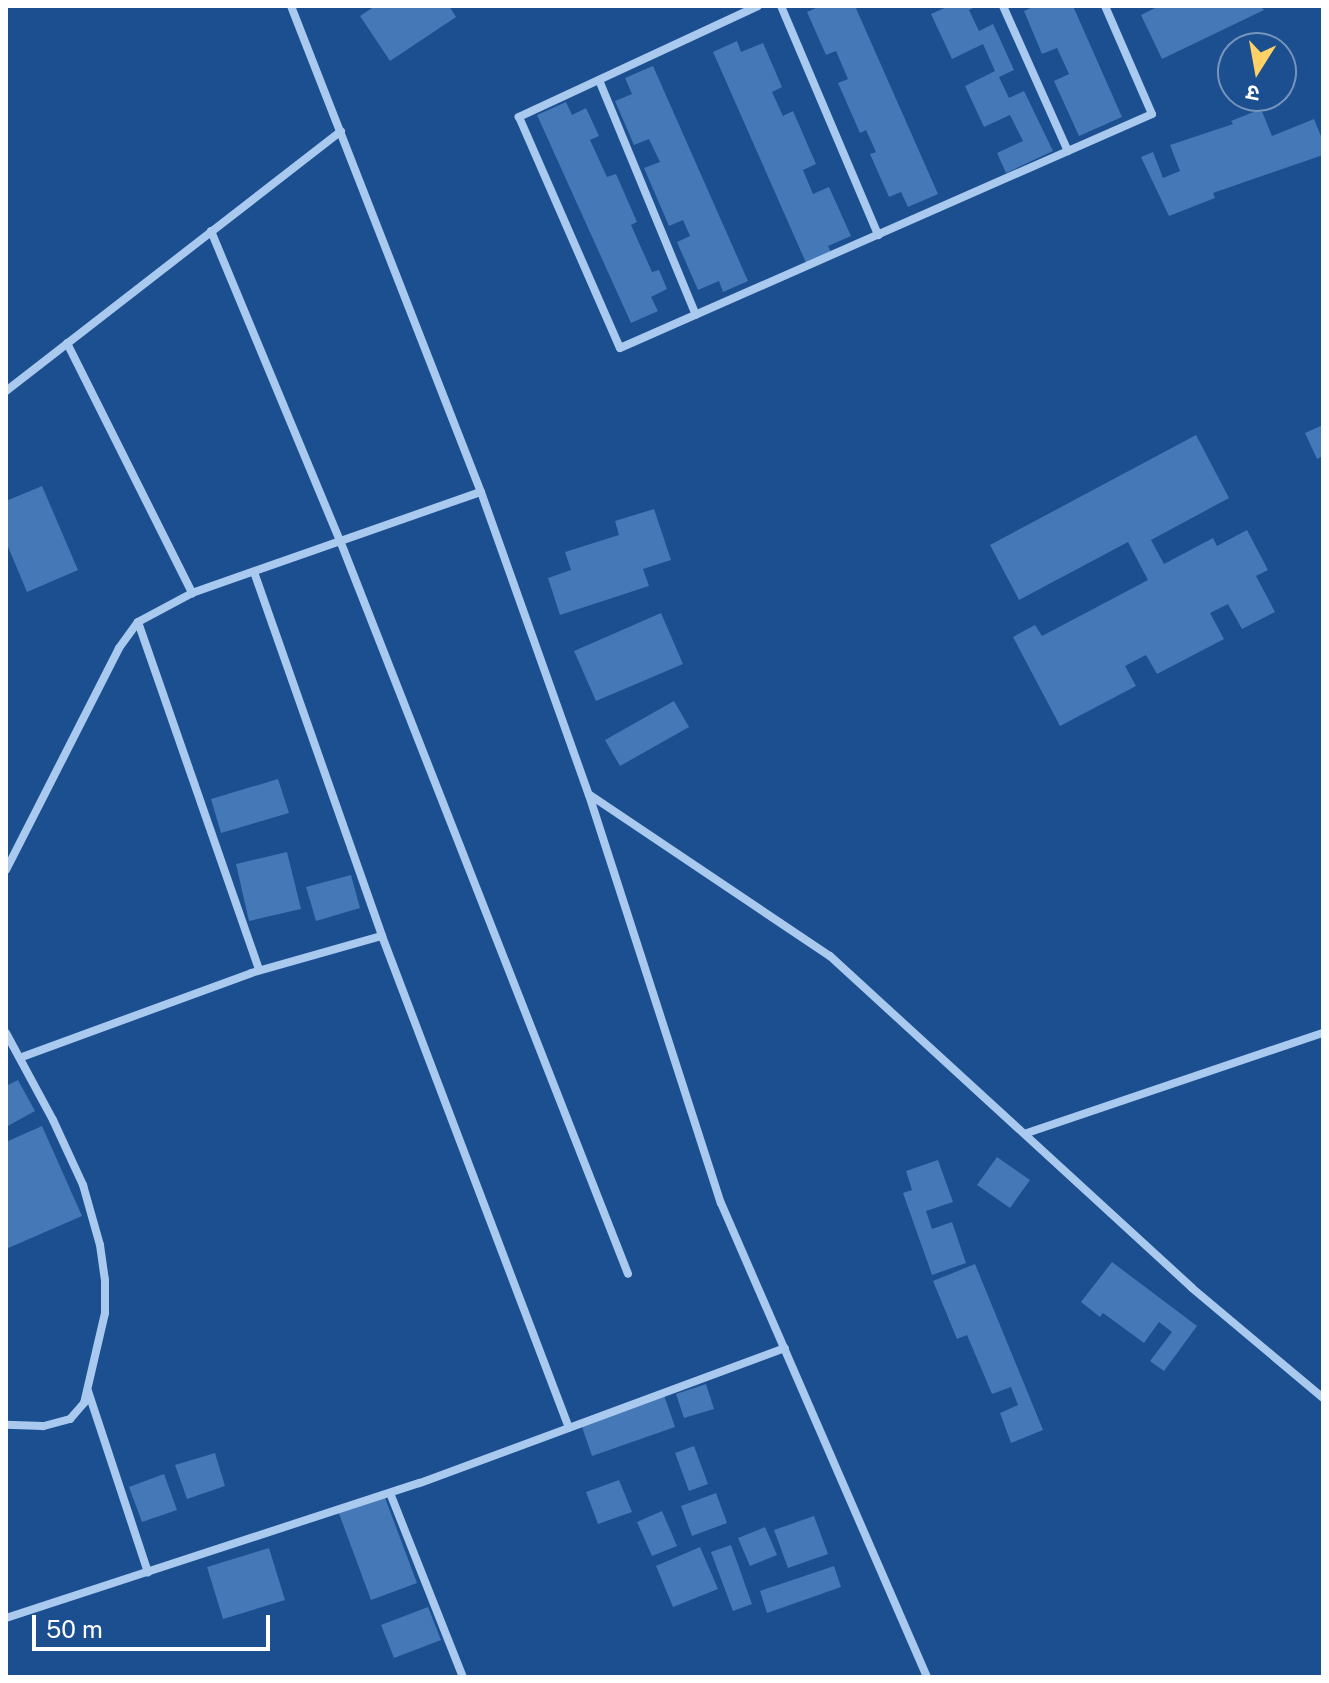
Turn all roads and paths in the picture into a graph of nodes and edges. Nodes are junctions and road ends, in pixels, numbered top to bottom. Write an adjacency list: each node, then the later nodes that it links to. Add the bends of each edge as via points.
1 (291, 6): 7 (street)
2 (758, 6): 6 (street)
3 (781, 6): 10 (street)
4 (1003, 6): 8 (street)
5 (1105, 6): 8 (street, via 1152,114)
6 (599, 80): 11 (street); 11 (street, via 519,117 620,348)
7 (341, 131): 9 (street); 14 (street)
8 (1068, 151): 10 (street)
9 (211, 231): 12 (street); 15 (street)
10 (878, 235): 11 (street)
11 (696, 315)
12 (67, 343): 13 (street); 17 (street)
13 (6, 391)
14 (481, 492): 15 (street); 19 (street)
15 (341, 543): 16 (street); 27 (street)
16 (254, 572): 17 (street); 21 (street)
17 (192, 593): 18 (street)
18 (138, 622): 20 (street, via 119,648); 22 (street)
19 (589, 795): 26 (street, via 830,956); 28 (street, via 721,1203)
20 (6, 870)
21 (382, 936): 22 (street); 32 (street)
22 (259, 970): 25 (street)
23 (6, 1033): 25 (street)
24 (1323, 1033): 26 (street)
25 (22, 1057): 29 (street, via 83,1185 100,1245 105,1313)
26 (1027, 1133): 30 (street, via 1192,1288)
27 (628, 1274)
28 (785, 1348): 32 (street); 37 (street)
29 (88, 1391): 31 (street, via 70,1419 43,1426); 34 (street)
30 (1323, 1398)
31 (6, 1425)
32 (569, 1428): 33 (street)
33 (390, 1493): 34 (street); 36 (street)
34 (148, 1572): 35 (street)
35 (6, 1618)
36 (463, 1677)
37 (927, 1677)

